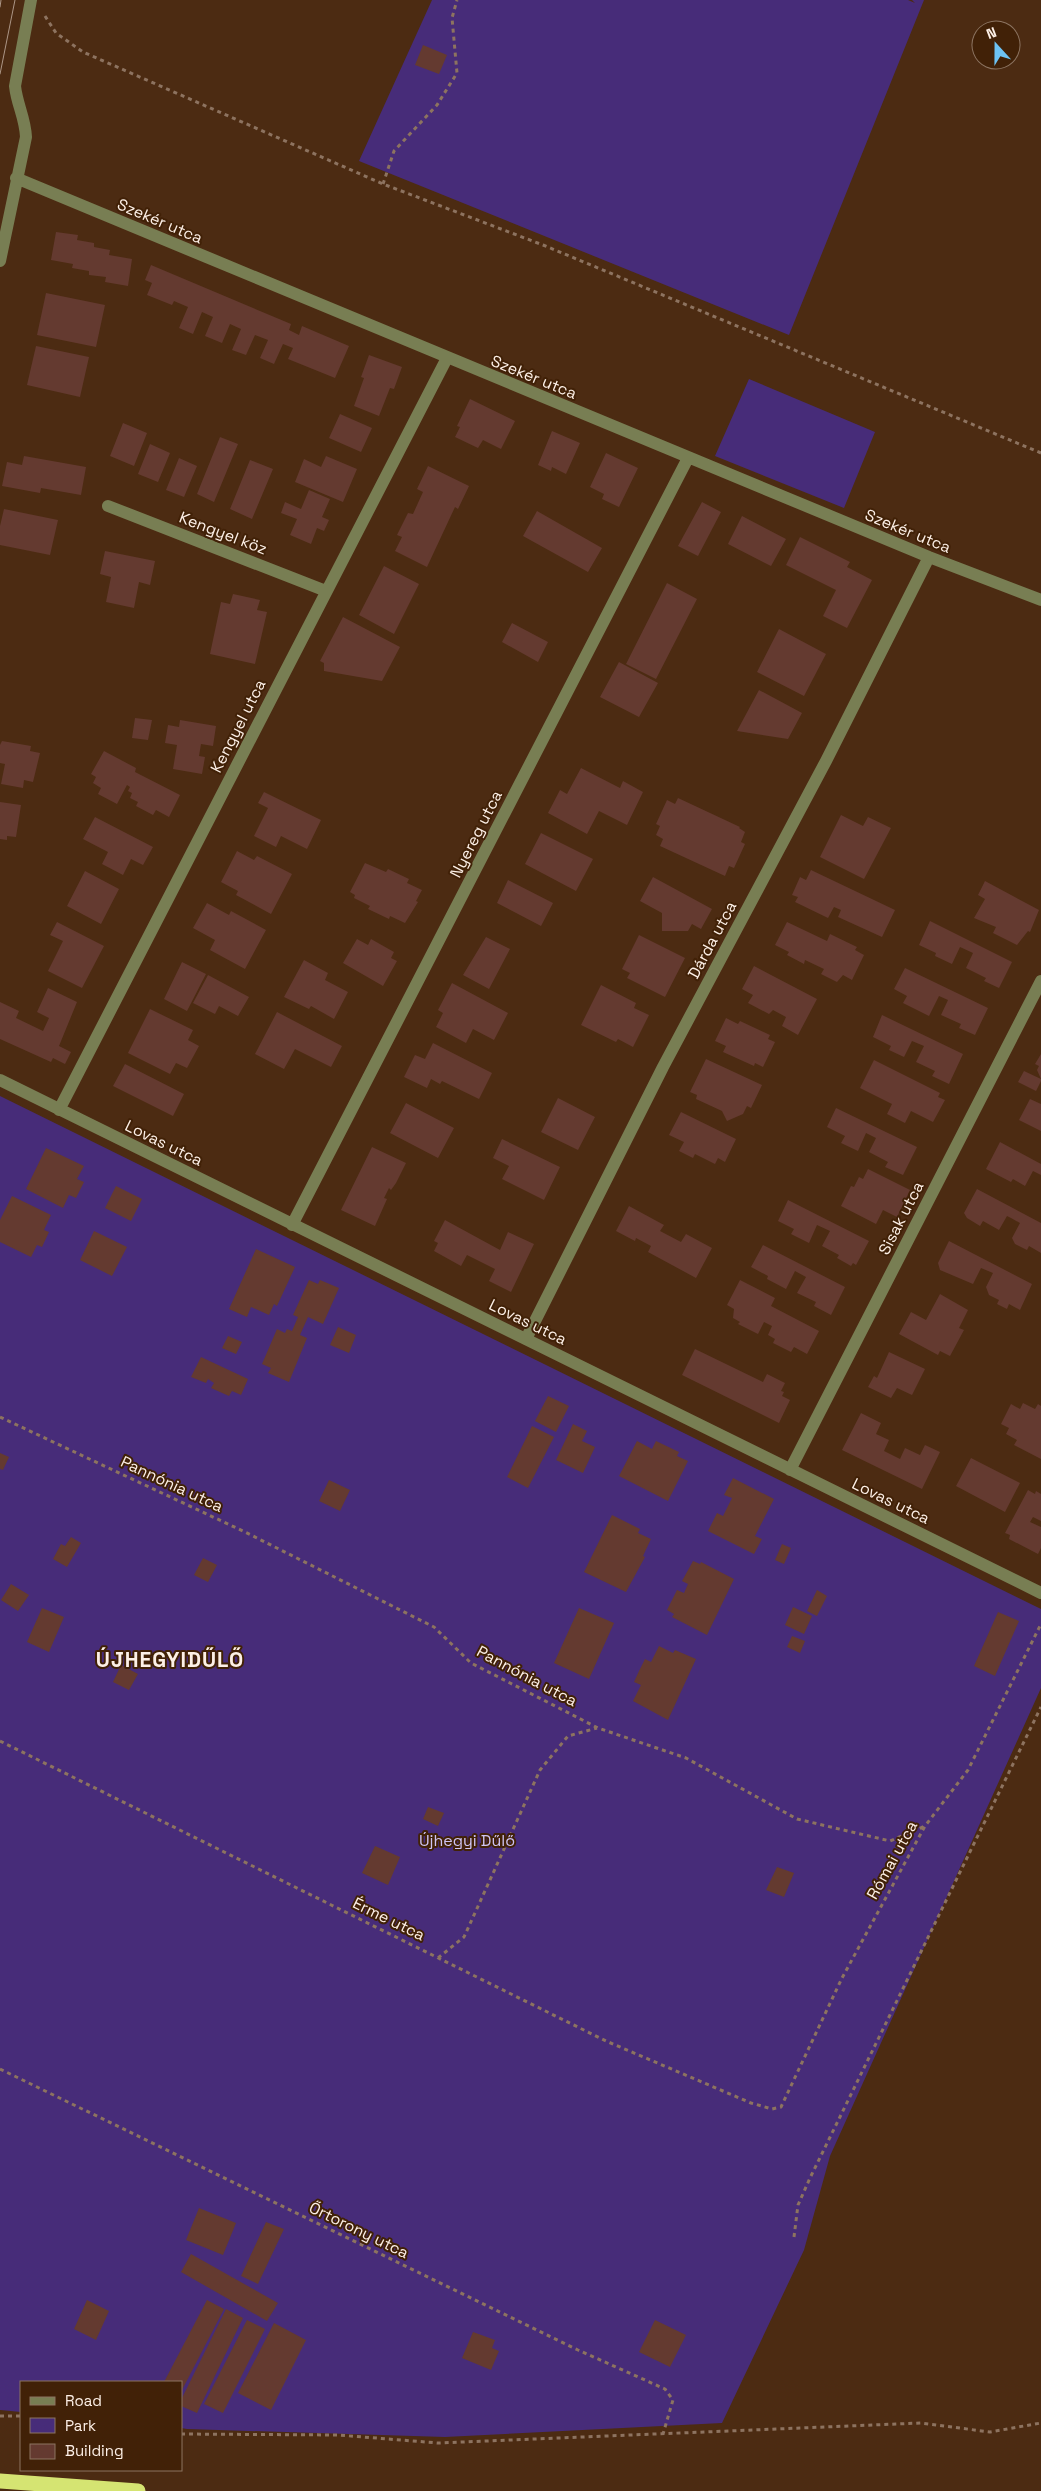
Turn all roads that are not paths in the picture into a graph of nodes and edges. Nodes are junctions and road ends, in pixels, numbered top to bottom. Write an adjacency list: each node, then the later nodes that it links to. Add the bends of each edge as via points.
1 (36, 4): 2 (street, via 19,58 15,86 26,121 26,137)
2 (16, 178): 3 (street); 4 (street, Szekér utca)
3 (0, 260)
4 (446, 358): 5 (street, Szekér utca); 8 (street, Kengyel utca)
5 (688, 458): 7 (street, Szekér utca); 13 (street, Nyereg utca)
6 (108, 506): 8 (street, Kengyel köz)
7 (929, 557): 9 (street, Szekér utca); 14 (street, Dárda utca, via 826,761 663,1067)
8 (326, 591): 12 (street, Kengyel utca)
9 (1041, 600)
10 (1041, 981): 15 (street, Sisak utca)
11 (0, 1080): 12 (street, Lovas utca)
12 (59, 1110): 13 (street, Lovas utca)
13 (292, 1225): 14 (street, Lovas utca)
14 (526, 1339): 15 (street, Lovas utca)
15 (790, 1470): 16 (street, Lovas utca)
16 (1041, 1593)
17 (0, 2481): 18 (highway)
18 (138, 2491)

